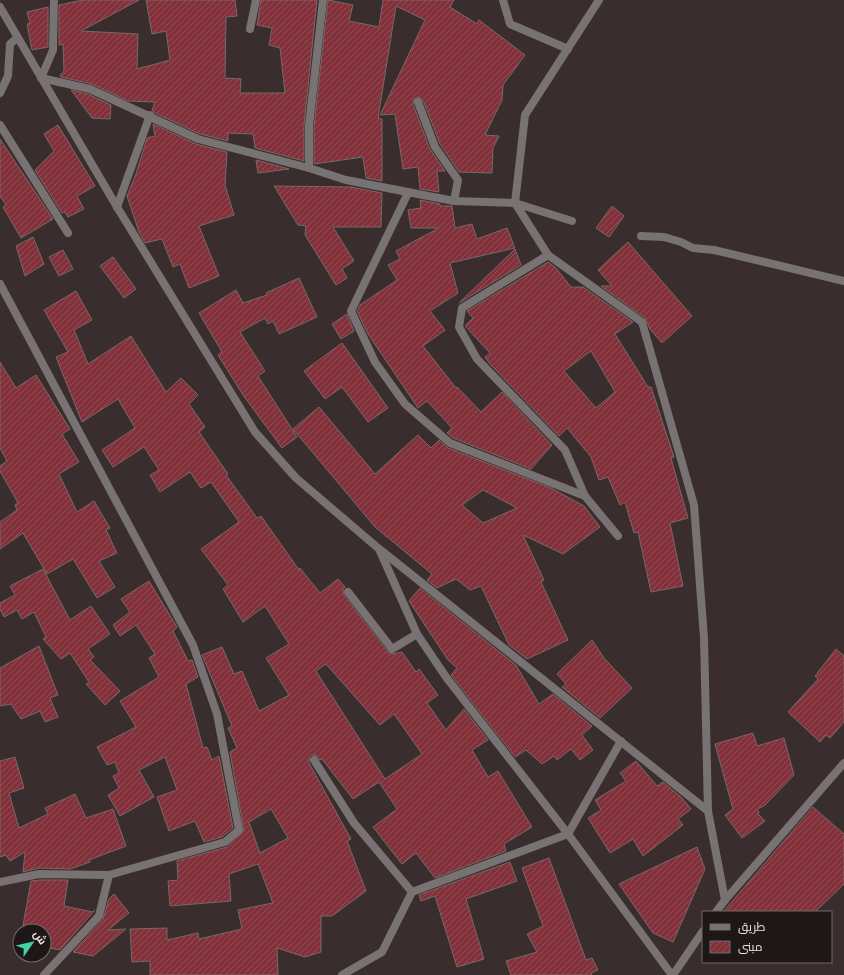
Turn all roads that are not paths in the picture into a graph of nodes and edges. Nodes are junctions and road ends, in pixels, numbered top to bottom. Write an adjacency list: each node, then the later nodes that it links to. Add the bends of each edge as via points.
1 (54, 0): 10 (street, via 53,50)
2 (256, 0): 7 (street)
3 (324, 0): 15 (street, via 309,126)
4 (503, 0): 9 (street, via 510,24)
5 (599, 0): 9 (street)
6 (0, 8): 8 (street)
7 (250, 30)
8 (17, 38): 10 (street); 11 (street, via 10,44 8,76)
9 (568, 49): 18 (street, via 525,115)
10 (41, 78): 13 (street, via 90,89); 19 (street)
11 (0, 93)
12 (418, 102): 17 (street, via 435,147 458,180)
13 (150, 115): 15 (street, via 198,139); 19 (street)
14 (0, 125): 21 (street)
15 (309, 168): 16 (street, via 346,180)
16 (408, 193): 17 (street); 26 (street, via 351,311 375,362 405,404 450,443)
17 (454, 201): 18 (street)
18 (515, 203): 20 (street); 23 (street)
19 (117, 207): 28 (street, via 255,432 296,478)
20 (572, 221)
21 (68, 233)
22 (641, 236): 24 (street, via 664,237 693,248 714,250)
23 (548, 255): 26 (street, via 462,308 459,327 477,359 564,450); 34 (street, via 642,322 694,505 704,638)
24 (844, 281)
25 (0, 284): 36 (street, via 193,645 216,714 239,830 225,842)
26 (585, 496): 27 (street)
27 (618, 536)
28 (378, 548): 30 (street); 31 (street)
29 (348, 592): 30 (street, via 392,649)
30 (417, 634): 35 (street, via 446,677)
31 (621, 741): 34 (street); 35 (street)
32 (314, 760): 38 (street, via 354,823)
33 (844, 763): 39 (street)
34 (708, 811): 39 (street)
35 (568, 834): 38 (street); 44 (street)
36 (109, 875): 37 (street, via 39,874); 42 (street, via 100,916)
37 (0, 882)
38 (412, 892): 43 (street, via 382,952)
39 (725, 900): 40 (street)
40 (717, 911)
41 (702, 932): 44 (street)
42 (44, 975)
43 (342, 975)
44 (673, 975)

